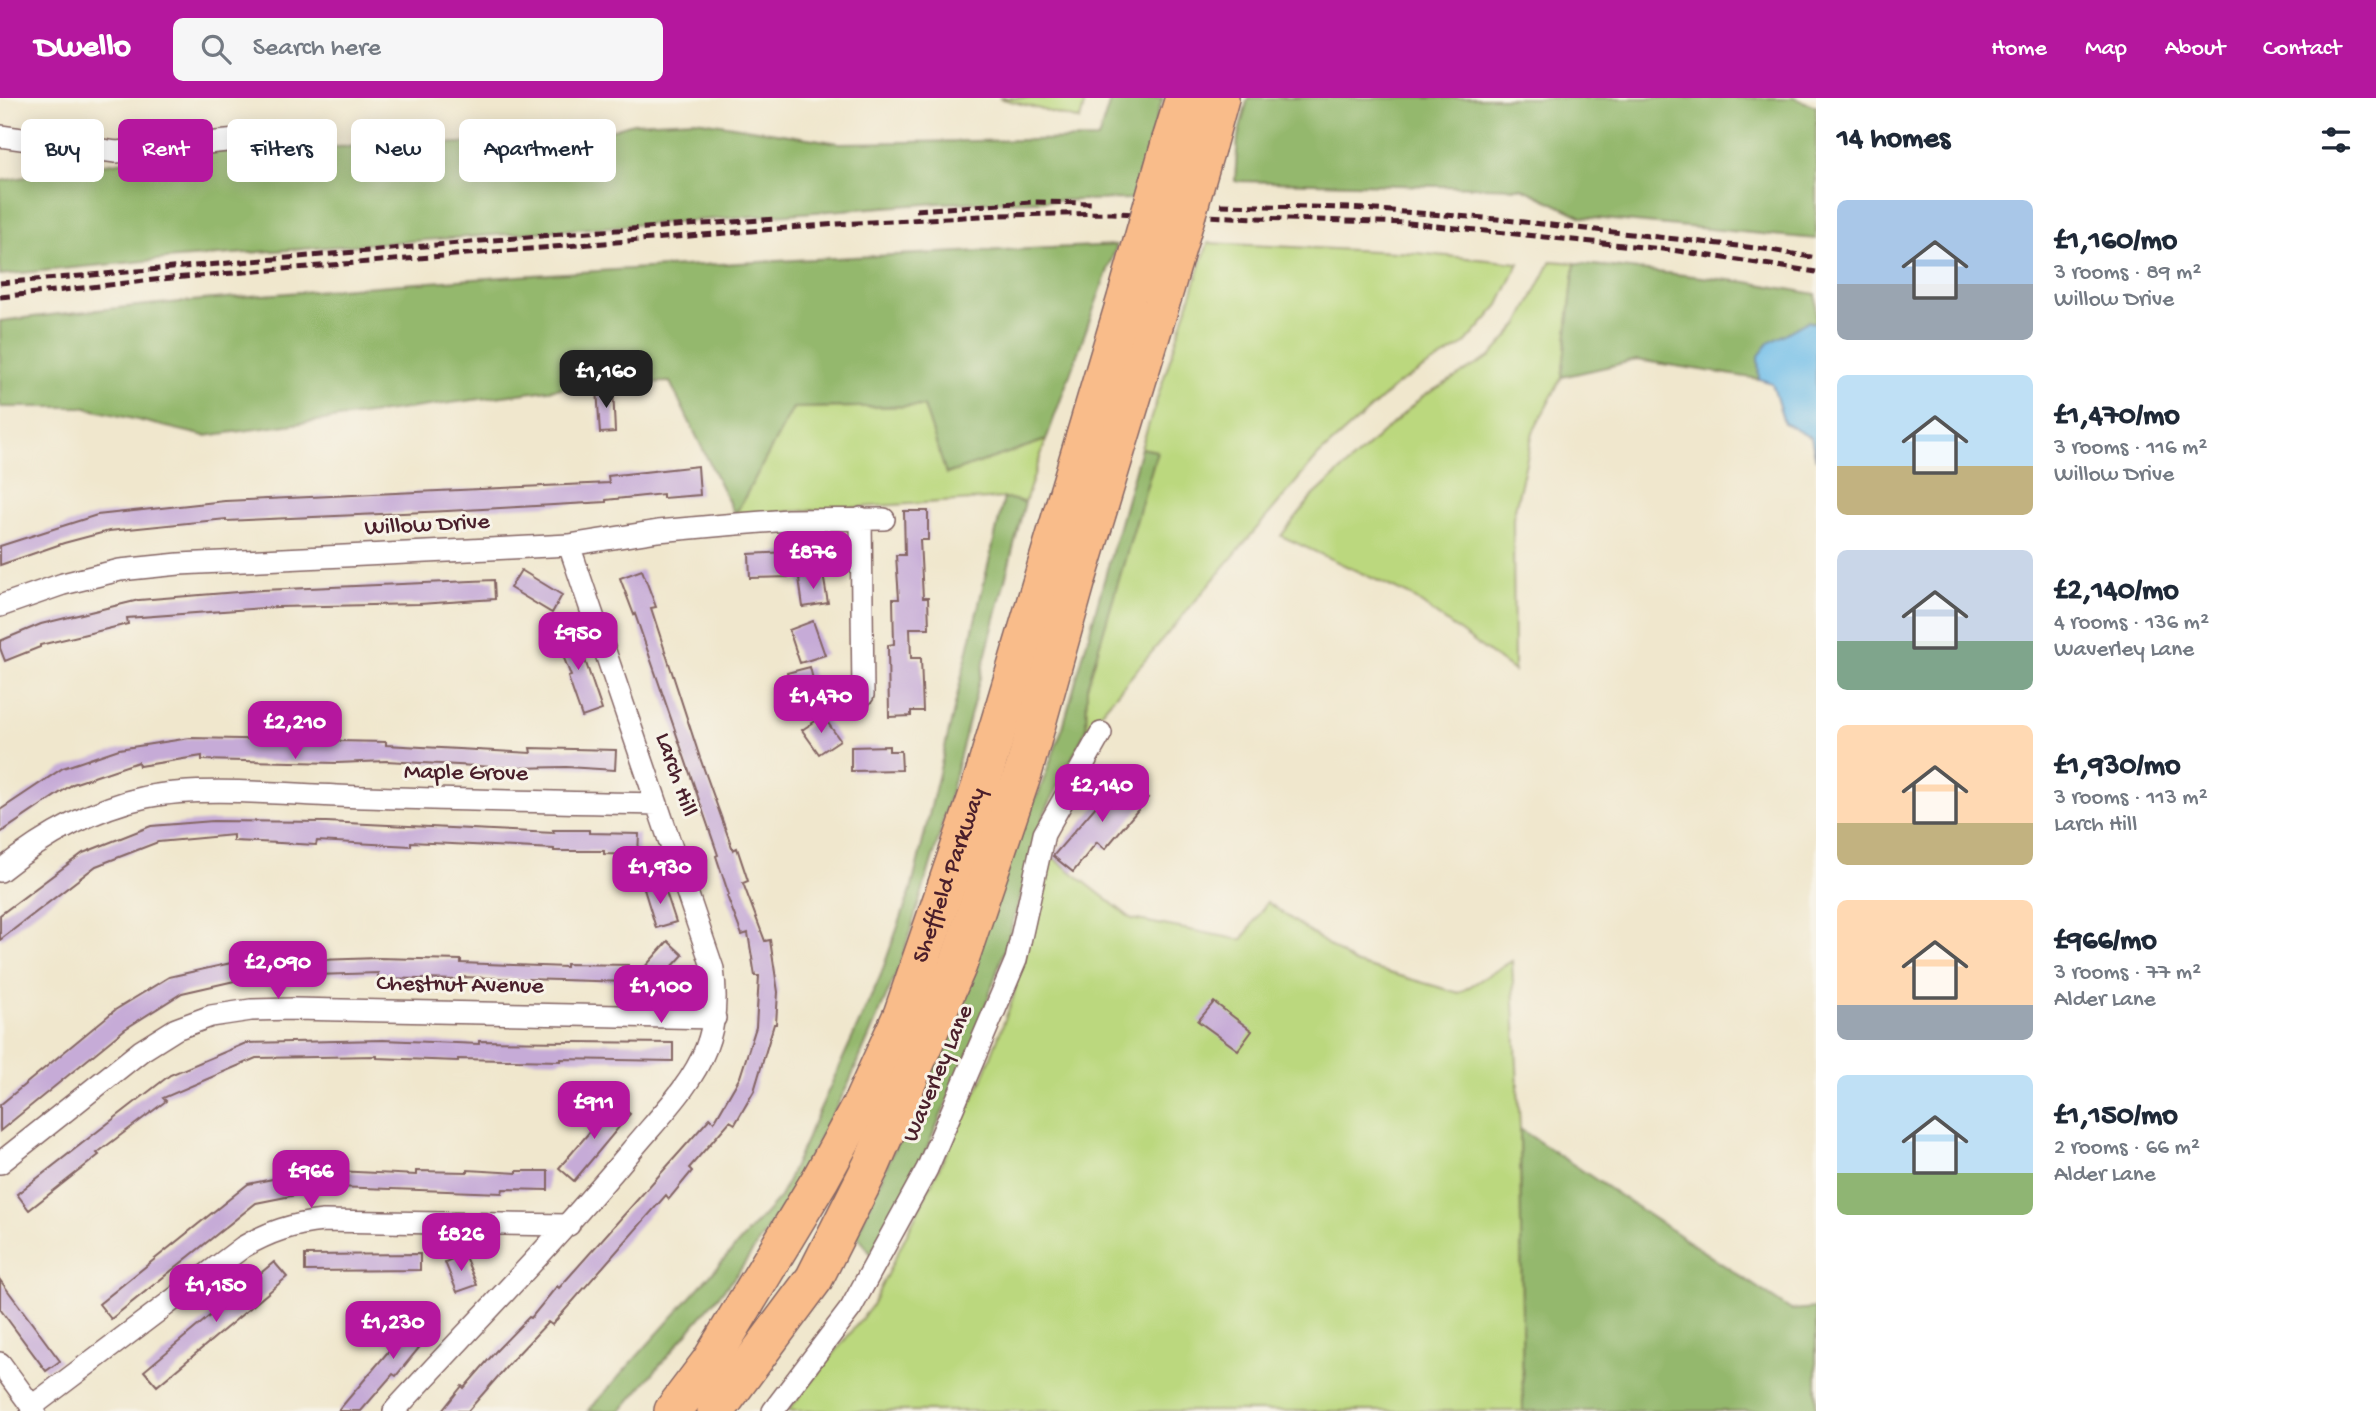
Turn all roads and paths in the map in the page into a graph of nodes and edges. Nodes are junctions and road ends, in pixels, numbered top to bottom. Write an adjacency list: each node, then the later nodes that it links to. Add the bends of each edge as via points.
1 (1184, 98): 5 (highway)
2 (1220, 98): 5 (highway)
3 (0, 136): 4 (street, via 116,152)
4 (227, 141)
5 (1189, 142): 17 (highway, Sheffield Parkway, bridge, via 1127,295 980,788 902,1015 863,1101); 18 (highway, Sheffield Parkway, bridge, via 1163,296 1024,770 958,965 871,1166)
6 (862, 518): 7 (street, Willow Drive); 8 (street, Willow Drive, via 672,529); 10 (street)
7 (884, 519)
8 (569, 545): 9 (street, Willow Drive, via 120,570); 12 (street, Larch Hill)
9 (0, 606)
10 (863, 695)
11 (1101, 733): 26 (street, Waverley Lane, via 1044,834 1016,960 927,1169 851,1308)
12 (657, 804): 13 (street, Maple Grove, via 261,793 150,796 93,813 56,831); 14 (street, Larch Hill, via 713,969)
13 (0, 871)
14 (715, 1018): 15 (street, Chestnut Avenue, via 294,1009 211,1016 176,1029 141,1051); 16 (street, Larch Hill, via 689,1082)
15 (0, 1163)
16 (569, 1224): 20 (street, via 323,1221 269,1232 243,1247); 21 (street, Larch Hill)
17 (776, 1255): 22 (highway); 23 (highway, Sheffield Parkway, via 710,1362)
18 (814, 1279): 24 (highway, Sheffield Parkway); 25 (highway, via 774,1363)
19 (0, 1363): 20 (street)
20 (33, 1409)
21 (394, 1411)
22 (644, 1411)
23 (673, 1411)
24 (716, 1411)
25 (744, 1411)
26 (773, 1411)

